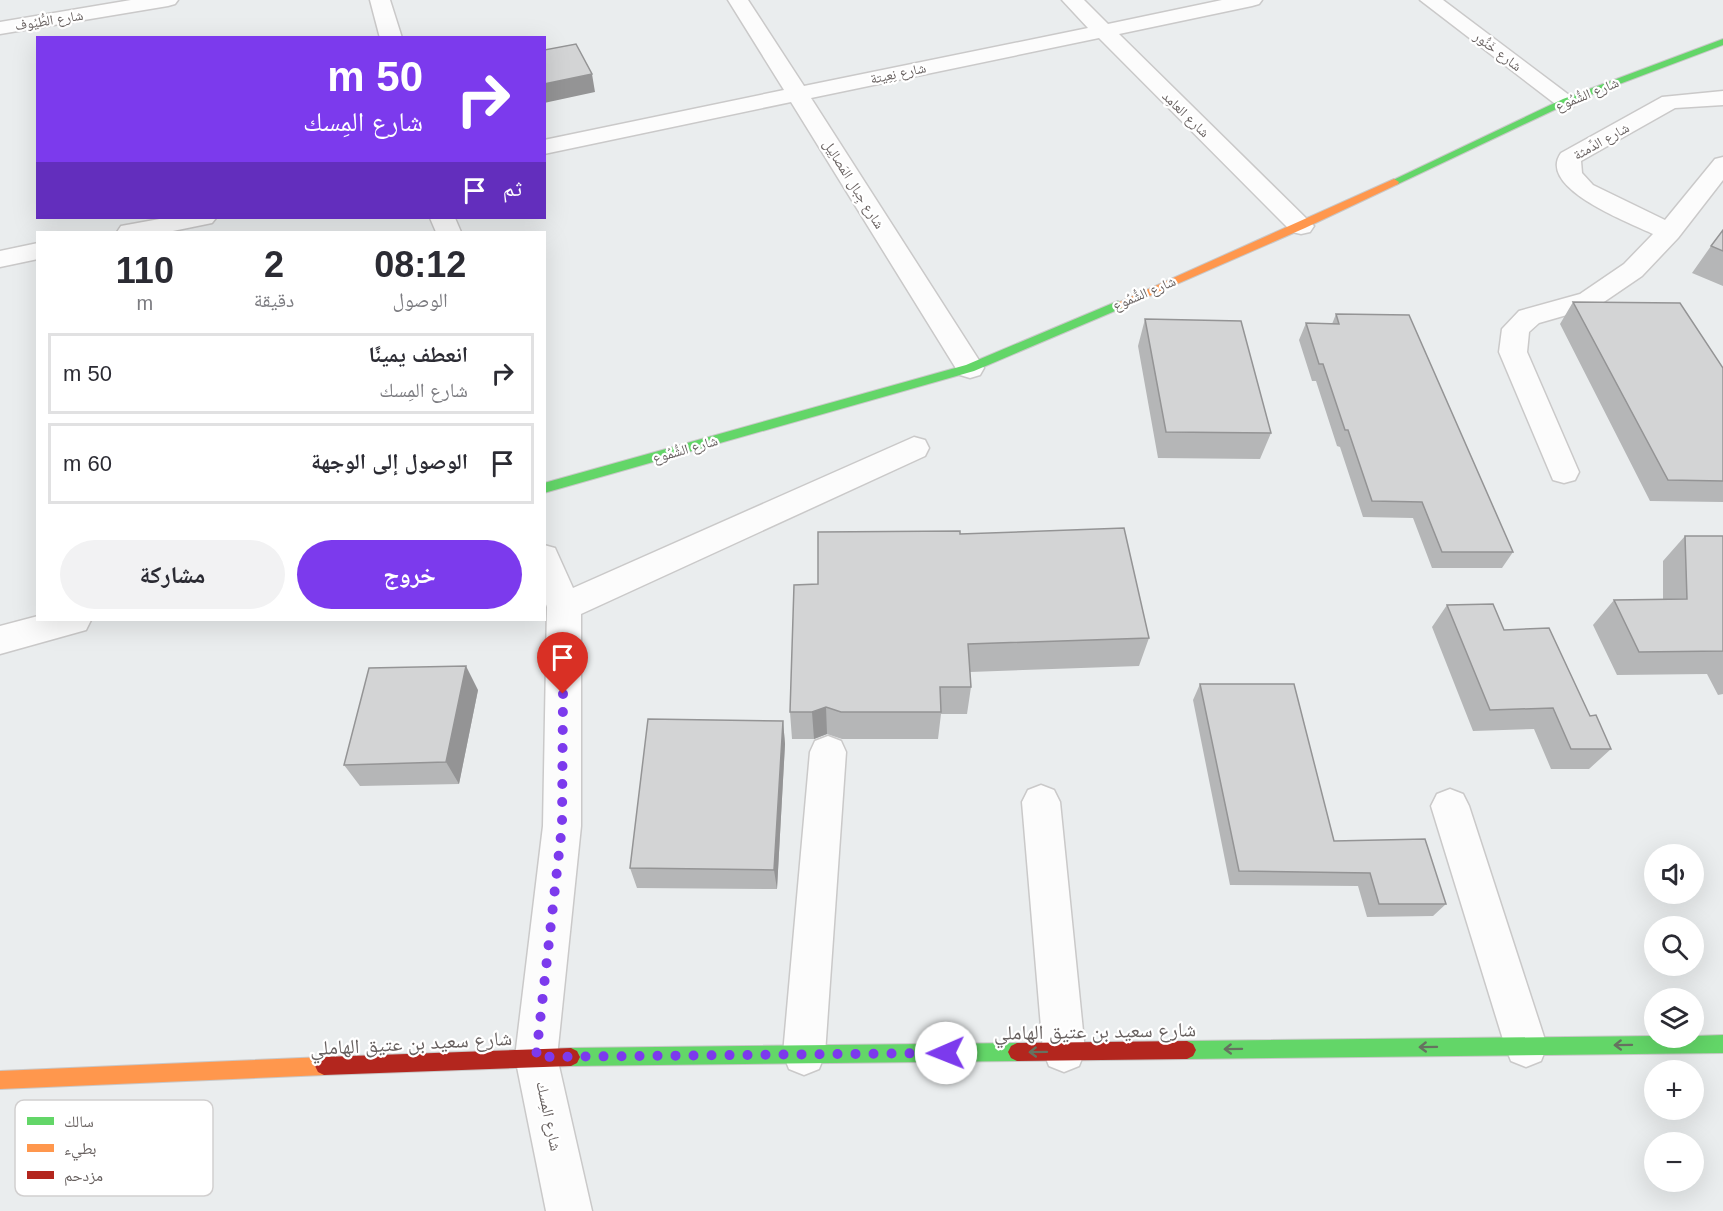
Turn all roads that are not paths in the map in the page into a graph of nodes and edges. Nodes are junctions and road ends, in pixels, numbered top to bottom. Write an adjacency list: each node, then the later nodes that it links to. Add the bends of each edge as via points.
1 (168, 0): 7 (street, شارع الطُّيُوف)
2 (380, 0): 9 (street)
3 (738, 0): 11 (street, شارع جِبال المَصالِيل)
4 (1072, 0): 8 (street, شارع العامِد)
5 (1252, 0): 8 (street, شارع نِعِيتة)
6 (1430, 0): 13 (street, شارع خَنُّور)
7 (0, 28)
8 (1102, 31): 11 (street, شارع نِعِيتة); 17 (street, شارع العامِد)
9 (390, 36)
10 (1723, 42): 13 (street, شارع الشُّمُوع)
11 (798, 94): 14 (street, شارع نِعِيتة); 22 (street, شارع جِبال المَصالِيل)
12 (1723, 98): 19 (street, شارع الدِّمثة, via 1670,102 1569,158 1570,174 1584,190)
13 (1566, 101): 17 (street, شارع الشُّمُوع)
14 (546, 147)
15 (1723, 164): 19 (street)
16 (198, 219): 18 (street)
17 (1301, 226): 22 (street, شارع الشُّمُوع)
18 (135, 231)
19 (1669, 232): 24 (street, via 1633,270 1589,300 1529,317 1516,329 1513,351)
20 (36, 251): 21 (street)
21 (0, 259)
22 (970, 368): 25 (street, شارع الشُّمُوع)
23 (914, 448): 27 (street)
24 (1564, 472)
25 (546, 487)
26 (546, 561): 27 (street, شارع المِسك)
27 (564, 607): 37 (street, شارع المِسك, via 562,826)
28 (70, 621): 29 (street)
29 (0, 640)
30 (828, 752): 36 (street)
31 (1041, 802): 35 (street)
32 (1450, 806): 34 (street)
33 (1723, 1044): 34 (street, شارع سعيد بن عتيق الهاملي, one-way to 34)
34 (1526, 1046): 35 (street, شارع سعيد بن عتيق الهاملي, one-way to 35)
35 (1064, 1051): 36 (street, شارع سعيد بن عتيق الهاملي, one-way to 36)
36 (804, 1054): 37 (street, شارع سعيد بن عتيق الهاملي)
37 (536, 1057): 38 (street, شارع سعيد بن عتيق الهاملي); 39 (street, شارع المِسك)
38 (5, 1082)
39 (569, 1211)

